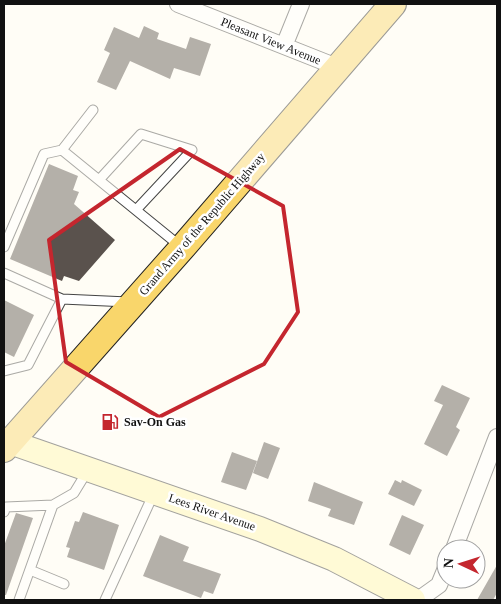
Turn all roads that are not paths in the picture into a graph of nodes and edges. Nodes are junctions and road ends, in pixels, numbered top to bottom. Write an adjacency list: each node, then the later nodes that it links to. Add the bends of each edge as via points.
1 (178, 4): 4 (street, Pleasant View Avenue)
2 (300, 4): 4 (street)
3 (393, 4): 5 (main road, Grand Army of the Republic Highway)
4 (284, 46): 5 (street, Pleasant View Avenue)
5 (337, 67): 11 (main road, Grand Army of the Republic Highway)
6 (94, 110): 7 (lane)
7 (62, 150): 8 (lane); 10 (lane, via 44,154)
8 (99, 180): 9 (lane); 9 (lane, via 141,134 192,150)
9 (136, 210): 11 (lane)
10 (4, 247)
11 (182, 248): 14 (main road, Grand Army of the Republic Highway)
12 (4, 273): 13 (lane)
13 (62, 300): 14 (lane); 15 (lane, via 28,365)
14 (134, 302): 17 (main road, Grand Army of the Republic Highway)
15 (4, 371)
16 (497, 437): 22 (street)
17 (6, 444): 18 (main road, Lees River Avenue)
18 (88, 470): 19 (main road, Lees River Avenue); 20 (lane, via 74,493)
19 (154, 492): 27 (lane); 28 (main road, Lees River Avenue, via 334,559)
20 (53, 505): 21 (lane, via 6,508); 23 (lane)
21 (4, 512)
22 (458, 539)
23 (30, 570): 24 (lane); 26 (lane)
24 (64, 584)
25 (436, 588): 29 (street)
26 (19, 600)
27 (105, 600)
28 (413, 600)
29 (418, 600)

